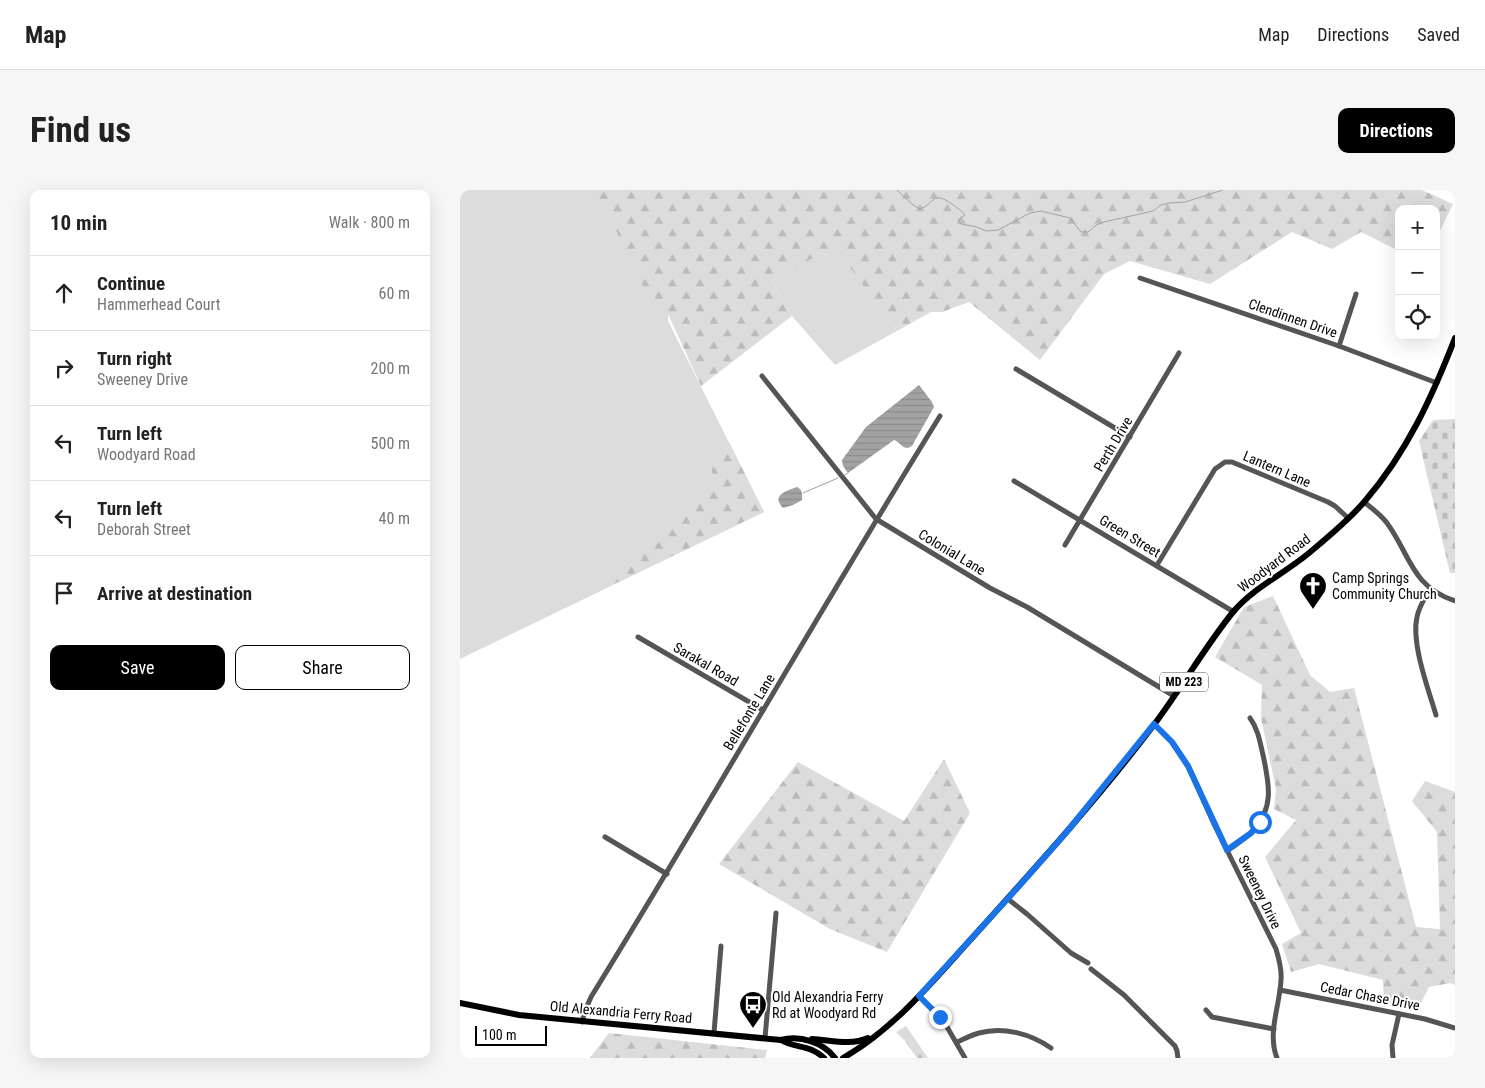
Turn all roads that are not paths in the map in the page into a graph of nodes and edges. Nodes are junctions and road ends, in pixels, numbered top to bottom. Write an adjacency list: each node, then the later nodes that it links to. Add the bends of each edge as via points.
1 (1140, 278): 4 (street, Clendinnen Drive)
2 (1356, 294): 4 (street)
3 (1455, 338): 8 (main road, Woodyard Road / MD 223)
4 (1338, 346): 8 (street, Clendinnen Drive)
5 (1179, 353): 10 (street, Perth Drive)
6 (1016, 370): 10 (street)
7 (762, 376): 14 (street, Colonial Lane)
8 (1437, 383): 12 (main road, Woodyard Road / MD 223, via 1412,433)
9 (940, 416): 14 (street, Bellefonte Lane)
10 (1130, 437): 15 (street, Perth Drive)
11 (1014, 481): 15 (street, Green Street)
12 (1364, 502): 13 (main road, Woodyard Road / MD 223); 18 (street, via 1387,523 1413,569)
13 (1348, 518): 17 (street, Lantern Lane, via 1328,502 1232,462 1225,462 1215,469); 20 (main road, Woodyard Road / MD 223, via 1299,561 1252,592)
14 (876, 519): 22 (street, Colonial Lane); 23 (street, Bellefonte Lane)
15 (1080, 519): 16 (street, Perth Drive); 17 (street, Green Street)
16 (1065, 545)
17 (1157, 564): 20 (street, Green Street)
18 (1430, 589): 19 (street); 24 (street, via 1416,618 1416,641)
19 (1455, 601)
20 (1234, 612): 22 (main road, Woodyard Road / MD 223)
21 (638, 637): 23 (street, Sarakal Road)
22 (1174, 696): 26 (main road, Woodyard Road / MD 223)
23 (764, 710): 29 (street, Bellefonte Lane)
24 (1436, 714)
25 (1250, 718): 28 (street, via 1256,726 1269,796 1260,822 1251,833)
26 (1154, 724): 28 (street, Sweeney Drive, via 1172,742 1188,766); 30 (main road, Woodyard Road / MD 223)
27 (605, 837): 29 (street)
28 (1227, 850): 33 (street, Sweeney Drive, via 1276,949 1282,979)
29 (667, 874): 38 (street, Bellefonte Lane, via 591,997)
30 (1008, 899): 34 (main road, Woodyard Road / MD 223); 53 (street, via 1124,994 1174,1046)
31 (776, 913): 44 (street)
32 (720, 946): 41 (street)
33 (1280, 990): 37 (street, Cedar Chase Drive); 40 (street, Sweeney Drive)
34 (919, 996): 42 (main road, Woodyard Road / MD 223); 46 (street, via 943,1020)
35 (460, 1003): 38 (main road, Old Alexandria Ferry Road, via 519,1015)
36 (1206, 1010): 40 (street, via 1212,1017)
37 (1399, 1014): 39 (street, Cedar Chase Drive); 55 (street, via 1392,1045)
38 (582, 1022): 41 (main road, Old Alexandria Ferry Road)
39 (1455, 1028)
40 (1274, 1029): 54 (street, Sweeney Drive)
41 (714, 1033): 44 (main road, Old Alexandria Ferry Road)
42 (879, 1033): 43 (main road, via 857,1042); 50 (main road, Woodyard Road / MD 223); 51 (main road)
43 (792, 1037): 45 (main road, Old Alexandria Ferry Road); 49 (main road, via 822,1045)
44 (765, 1038): 45 (main road, Old Alexandria Ferry Road)
45 (781, 1040): 48 (main road, Old Alexandria Ferry Road, via 809,1048)
46 (957, 1042): 47 (street, via 980,1033 1002,1031 1028,1036); 52 (street)
47 (1051, 1048)
48 (824, 1058)
49 (835, 1058)
50 (842, 1058)
51 (852, 1058)
52 (965, 1058)
53 (1178, 1058)
54 (1277, 1058)
55 (1393, 1058)

